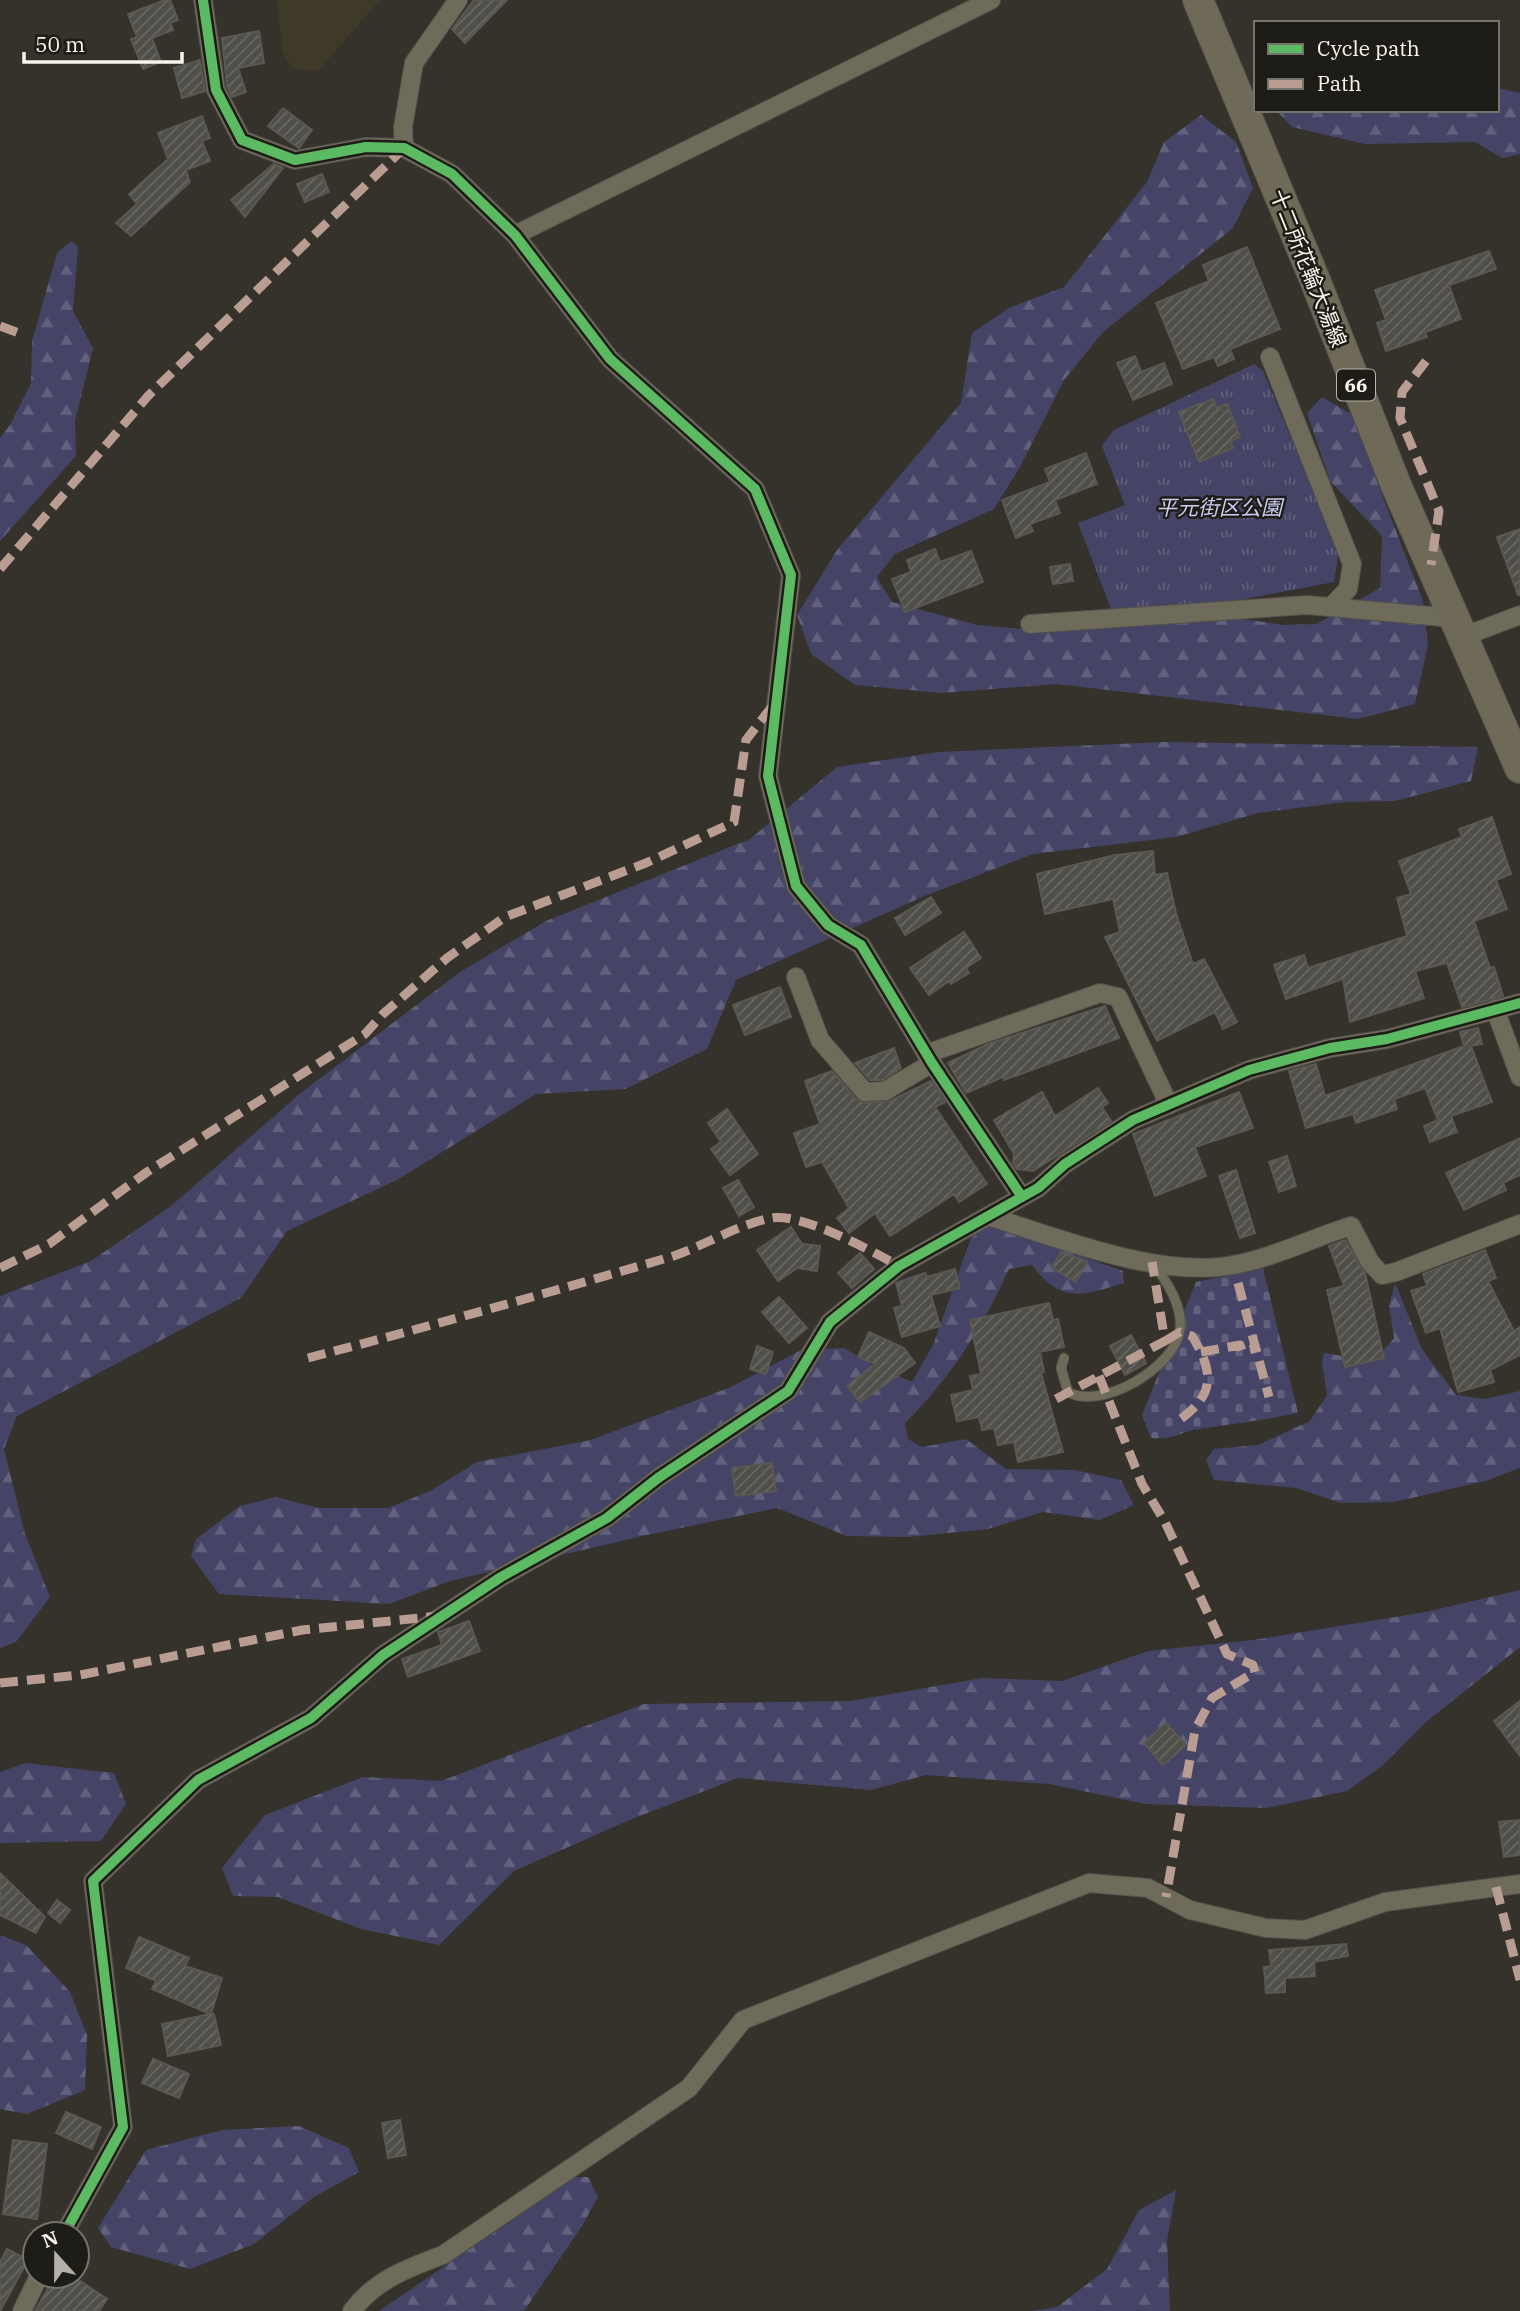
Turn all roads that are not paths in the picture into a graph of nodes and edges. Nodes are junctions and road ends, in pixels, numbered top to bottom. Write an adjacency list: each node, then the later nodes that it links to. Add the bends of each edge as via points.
1 (204, 0): 5 (street, via 216,90 242,141 295,160 366,147)
2 (458, 0): 5 (street, via 414,63)
3 (991, 0): 6 (street)
4 (1198, 0): 11 (main road, 十二所花輪大湯線 / 66, via 1395,485)
5 (404, 148): 6 (street, via 452,174)
6 (515, 235): 16 (street, via 610,359 755,489 791,575 768,776 787,857 796,886 810,907 828,925 862,945)
7 (1270, 357): 8 (street, via 1352,564 1348,589)
8 (1331, 607): 10 (street); 11 (street)
9 (1520, 615): 11 (street)
10 (1030, 624)
11 (1458, 628): 12 (main road, 十二所花輪大湯線 / 66)
12 (1520, 768)
13 (796, 977): 16 (street, via 820,1040 865,1092 885,1091)
14 (1520, 1003): 15 (street)
15 (1495, 1009): 17 (street); 18 (street, via 1249,1070)
16 (929, 1058): 18 (street, via 1100,993 1118,997); 19 (street)
17 (1520, 1077)
18 (1169, 1105): 19 (street, via 1133,1121)
19 (1022, 1197): 20 (street)
20 (988, 1216): 22 (street); 25 (street, via 899,1266 830,1322 788,1391 607,1518 501,1577 383,1656 311,1718 198,1780 93,1881 123,2127)
21 (1520, 1224): 22 (street, via 1381,1275 1351,1226 1233,1265 1176,1267)
22 (1152, 1262): 23 (lane, via 1180,1310 1177,1343 1155,1368 1107,1394 1079,1398 1068,1392)
23 (1064, 1358)
24 (1520, 1884): 28 (street, via 1385,1902 1305,1930 1266,1928 1190,1910 1148,1888 1089,1883 743,2020 690,2088 443,2255 398,2272 365,2294)
25 (72, 2220)
26 (32, 2290): 27 (street)
27 (22, 2311)
28 (352, 2311)

